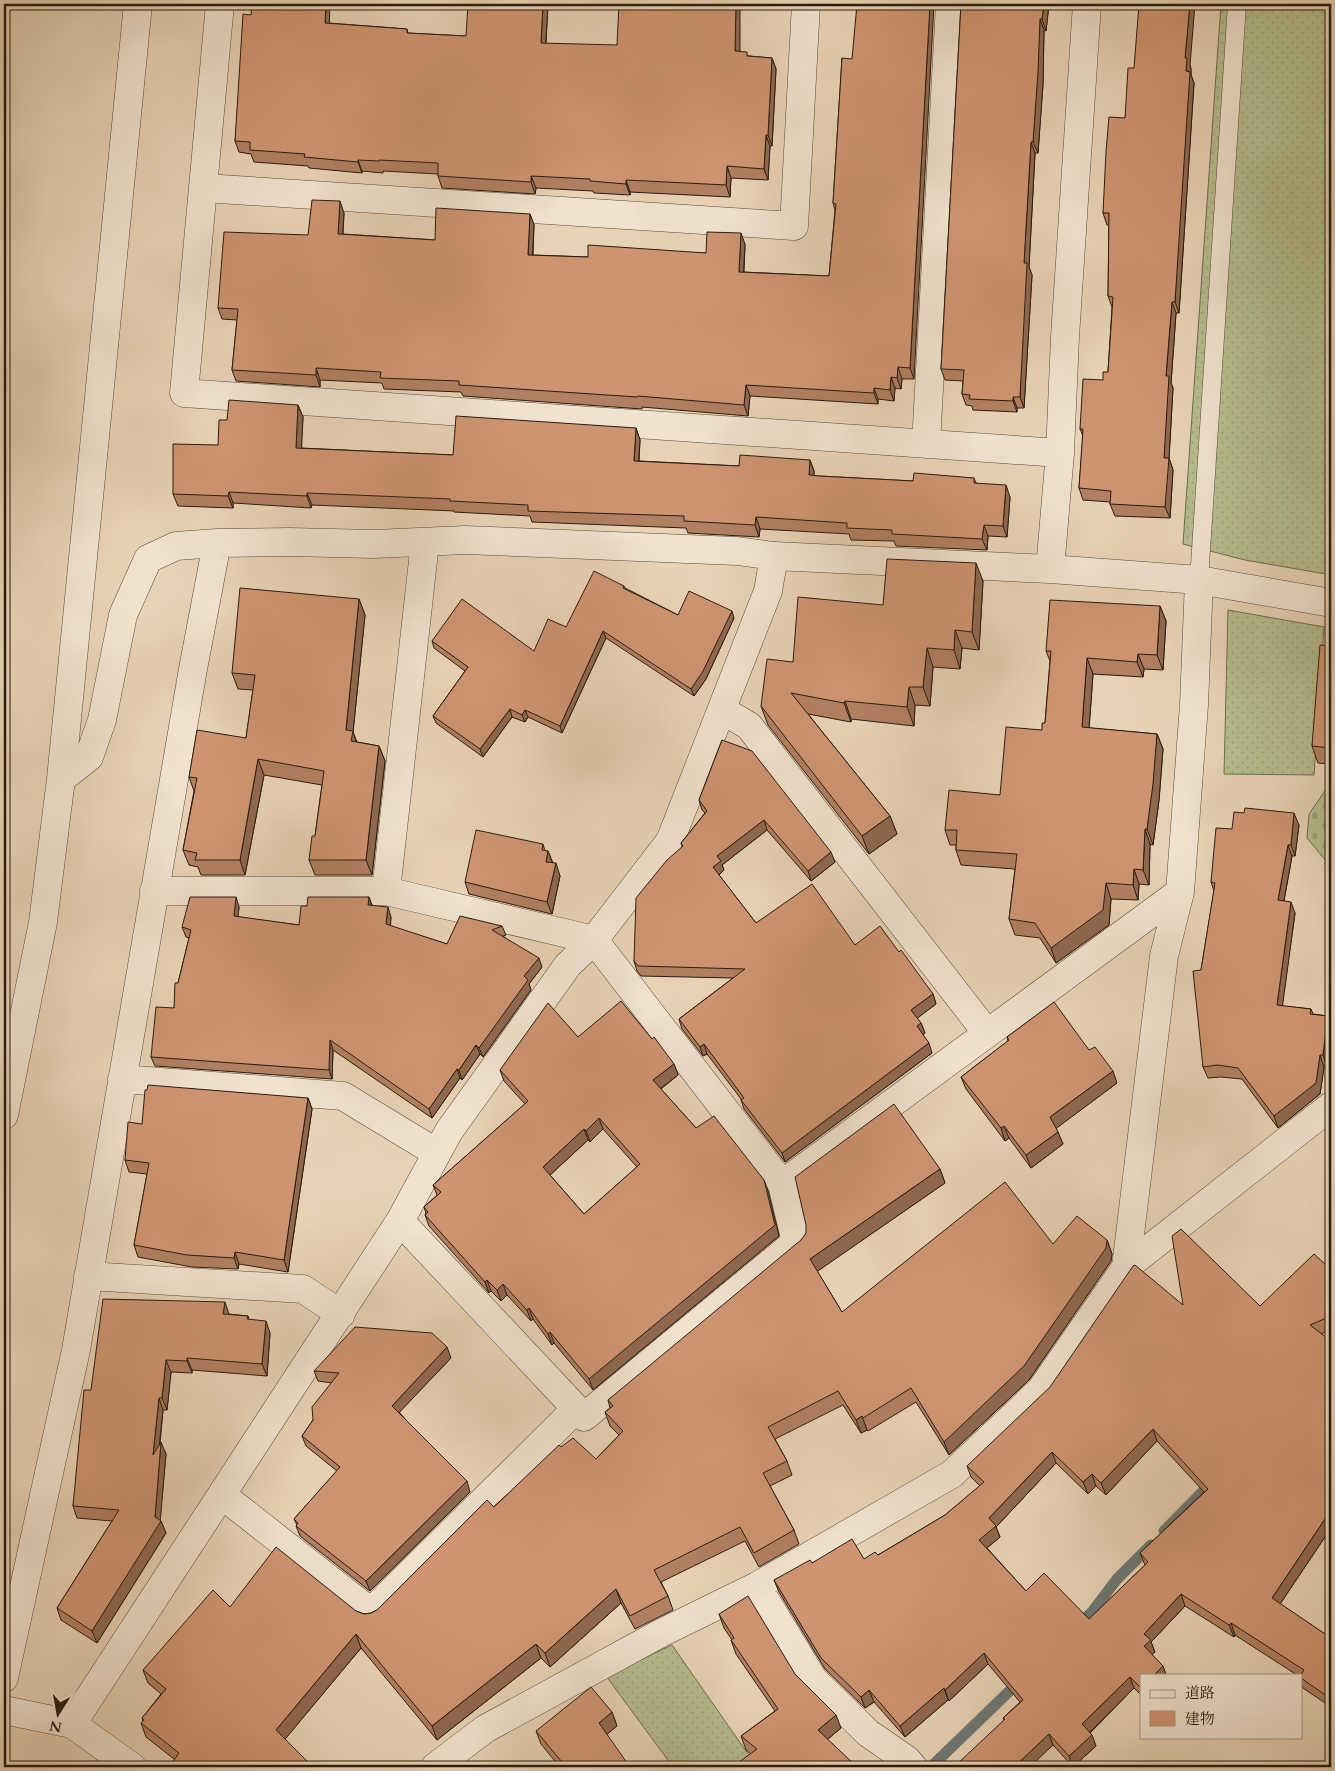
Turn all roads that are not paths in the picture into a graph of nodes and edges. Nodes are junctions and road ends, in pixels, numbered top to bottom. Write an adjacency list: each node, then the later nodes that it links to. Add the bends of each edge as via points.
1 (138, 4): 17 (street)
2 (220, 4): 7 (street)
3 (806, 4): 7 (street, via 794,226)
4 (950, 4): 8 (street)
5 (1088, 4): 9 (street, via 1064,337)
6 (1237, 4): 14 (lane)
7 (204, 188): 8 (street, via 184,393)
8 (926, 444): 9 (street)
9 (1060, 452): 13 (street)
10 (425, 543): 11 (street); 12 (street, via 465,540); 19 (street)
11 (217, 544): 17 (street, via 176,546 148,559 123,615 102,720 89,757); 18 (street)
12 (774, 556): 13 (street); 16 (street, via 768,591)
13 (1050, 569): 14 (street)
14 (1199, 580): 15 (street); 20 (street, via 1194,706)
15 (1331, 603)
16 (722, 710): 21 (street, via 670,841); 22 (street, via 748,726)
17 (61, 779): 25 (street, via 43,922)
18 (154, 891): 19 (street); 23 (street)
19 (386, 891): 21 (street)
20 (1180, 892): 22 (street); 29 (street, via 1164,956)
21 (594, 940): 26 (street, via 568,965 449,1131); 27 (street)
22 (987, 1032): 27 (street)
23 (122, 1079): 26 (street, via 343,1096); 30 (street)
24 (1331, 1106): 29 (street)
25 (4, 1115)
26 (437, 1153): 28 (street)
27 (782, 1184): 32 (street, via 796,1242 584,1417)
28 (400, 1221): 31 (street); 32 (street)
29 (1126, 1266): 34 (street, via 1041,1390 952,1474)
30 (88, 1276): 31 (street, via 302,1289); 35 (street, via 76,1350)
31 (340, 1314): 33 (street)
32 (576, 1409): 33 (street, via 371,1612)
33 (222, 1495): 37 (street)
34 (757, 1586): 39 (street, via 661,1633 485,1729); 40 (street, via 812,1679 868,1734)
35 (4, 1678)
36 (4, 1710): 37 (street)
37 (72, 1724): 38 (street)
38 (132, 1767)
39 (435, 1767)
40 (913, 1767)

